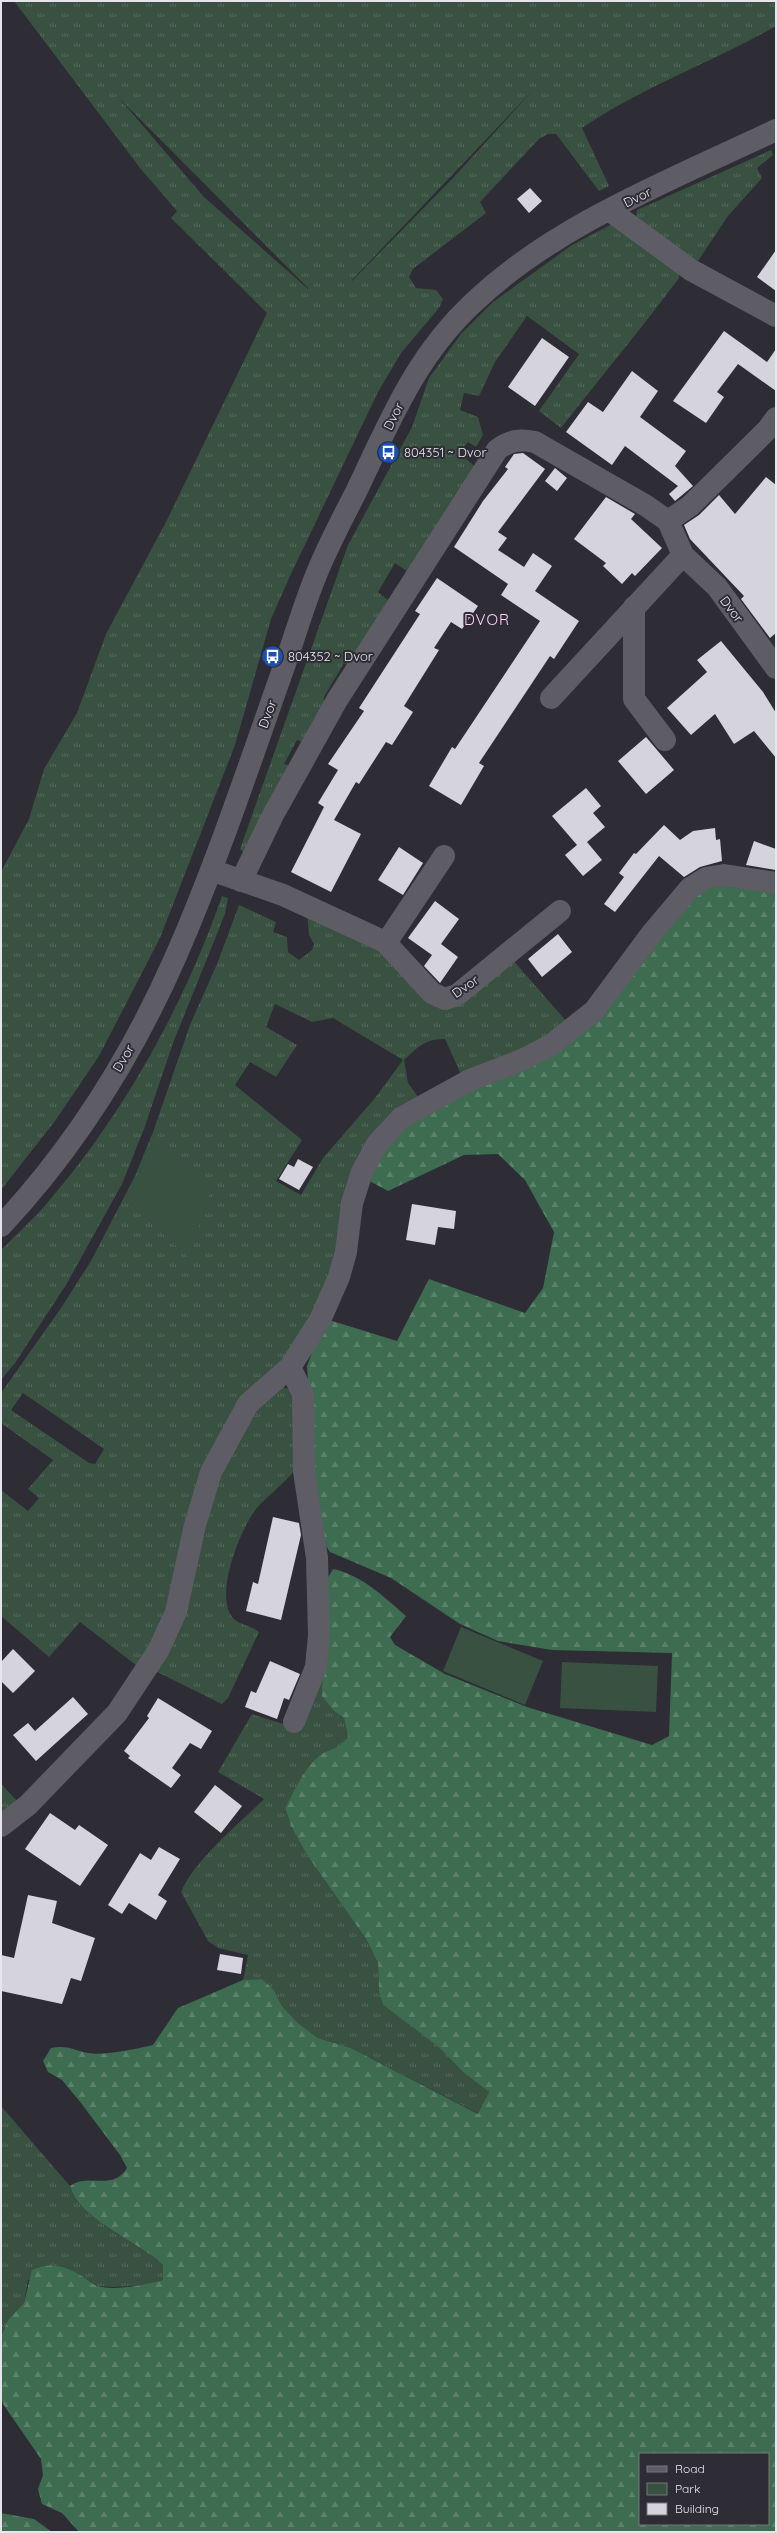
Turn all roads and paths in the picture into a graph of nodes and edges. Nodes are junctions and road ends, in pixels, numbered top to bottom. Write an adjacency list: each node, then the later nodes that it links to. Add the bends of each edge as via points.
1 (776, 130): 2 (street, Dvor)
2 (609, 210): 3 (street, via 691,270); 12 (street, Dvor, via 523,261 498,280 445,332 409,381 319,568)
3 (776, 316)
4 (776, 418): 5 (street, via 690,506)
5 (668, 521): 6 (street, Dvor); 13 (street, via 645,505 535,442 522,439 507,442 497,450 336,700 273,815)
6 (683, 555): 7 (street); 8 (street, Dvor, via 717,587)
7 (634, 607): 9 (street); 10 (street, via 634,699)
8 (776, 668)
9 (551, 698)
10 (665, 740)
11 (444, 856): 16 (street)
12 (211, 870): 13 (street, Dvor); 17 (street, Dvor, via 176,957 128,1051 84,1124 28,1196)
13 (241, 882): 16 (street, Dvor, via 283,895)
14 (776, 883): 18 (street, via 724,875 706,878 690,888 594,1011 551,1045 524,1059 470,1080 402,1118 377,1144 362,1172 352,1204 346,1252 339,1277 320,1320)
15 (560, 911): 16 (street, Dvor, via 457,995 445,999 432,993)
16 (386, 943)
17 (1, 1226)
18 (290, 1367): 19 (street, via 303,1394 304,1471 317,1558 319,1635 316,1667); 20 (street, via 248,1404 211,1472 195,1524 176,1612 158,1651 117,1713 28,1805)
19 (294, 1722)
20 (1, 1826)

